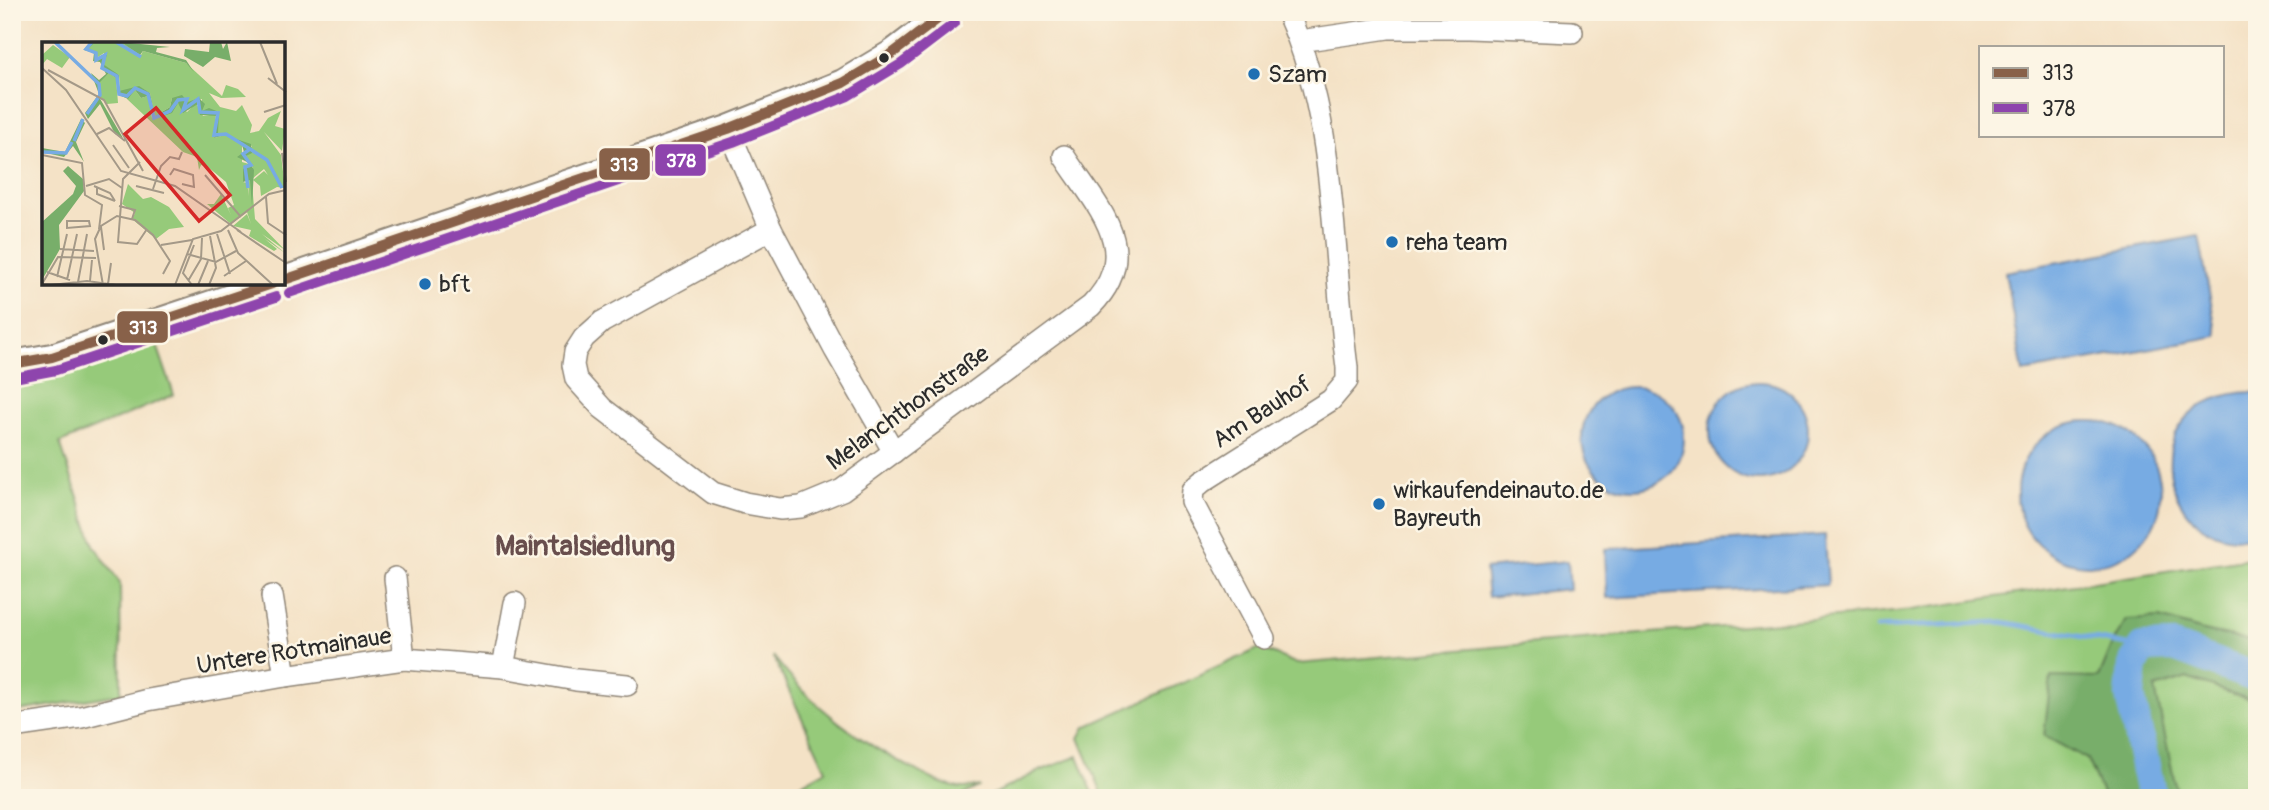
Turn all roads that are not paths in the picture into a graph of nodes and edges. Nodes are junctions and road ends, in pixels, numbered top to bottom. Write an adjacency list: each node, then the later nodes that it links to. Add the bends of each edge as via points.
1 (947, 12): 5 (main road, via 843,83)
2 (1287, 12): 4 (street, Am Bauhof)
3 (1572, 32): 4 (street, via 1388,28)
4 (1300, 41): 15 (street, Am Bauhof, via 1321,126 1335,224 1346,381 1331,400 1202,482 1193,490 1192,502)
5 (728, 129): 7 (street); 8 (main road)
6 (1064, 156): 11 (street, Melanchthonstraße, via 1115,240 1116,266 1107,287 1091,306)
7 (771, 229): 11 (street); 11 (street, Melanchthonstraße, via 601,321 575,352 576,379 602,408 713,493 765,507 801,507 842,490)
8 (285, 280)
9 (269, 285): 10 (main road, via 52,356)
10 (12, 364)
11 (894, 452)
12 (395, 578): 16 (street)
13 (272, 596): 18 (street)
14 (515, 603): 17 (street)
15 (1264, 638)
16 (404, 659): 17 (street, Untere Rotmainaue); 18 (street, Untere Rotmainaue)
17 (503, 667): 19 (street, Untere Rotmainaue)
18 (285, 676): 20 (street, Untere Rotmainaue)
19 (627, 685)
20 (12, 727)

